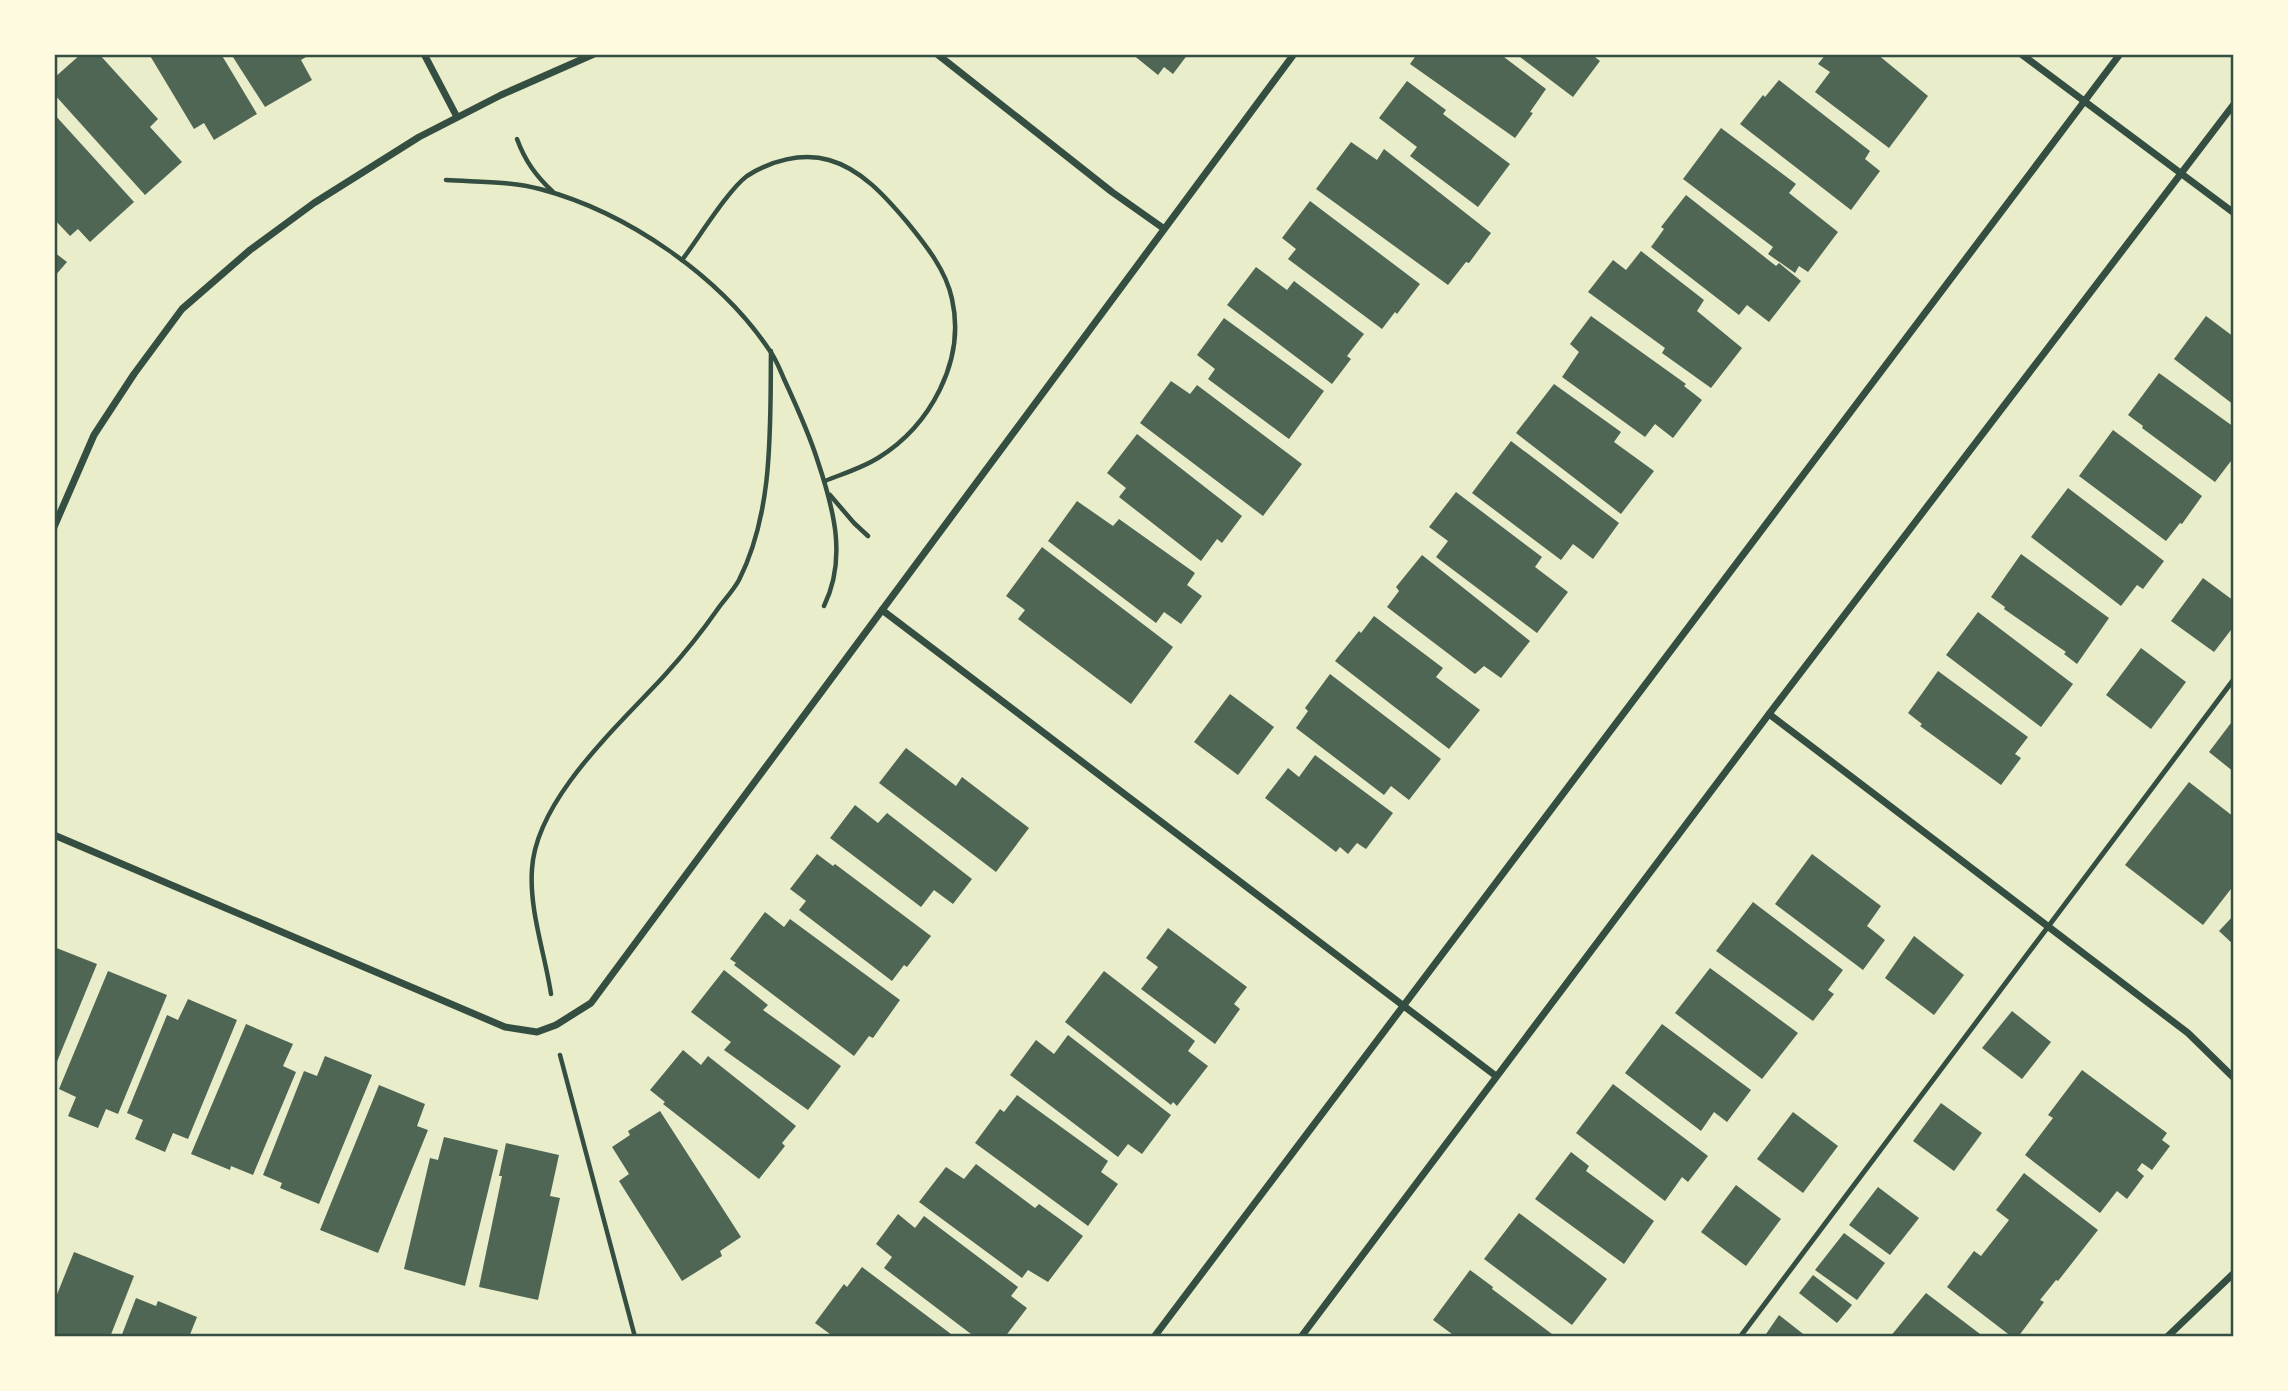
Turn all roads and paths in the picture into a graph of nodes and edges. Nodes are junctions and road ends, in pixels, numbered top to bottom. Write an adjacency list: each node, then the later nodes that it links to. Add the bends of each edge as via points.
1 (424, 54): 9 (street)
2 (594, 54): 9 (street)
3 (937, 54): 15 (street)
4 (1294, 54): 15 (street)
5 (2021, 54): 7 (street)
6 (2120, 54): 7 (street)
7 (2085, 101): 11 (street); 29 (street)
8 (2234, 104): 11 (street)
9 (457, 117): 20 (street, via 314,203 182,309 94,435)
10 (517, 139): 13 (path, via 523,158)
11 (2181, 174): 14 (street); 25 (street)
12 (446, 180): 13 (path, via 540,189)
13 (556, 195): 16 (path, via 614,219)
14 (2234, 213)
15 (1163, 228): 23 (street)
16 (682, 260): 17 (path, via 731,302); 18 (path, via 747,176 801,156 825,158 867,181 896,209 939,267 952,299 954,335 938,395 918,426 899,443 877,459)
17 (771, 351): 18 (path, via 805,423); 28 (path, via 769,441 763,503 753,544 738,581 701,632 582,765 556,801 541,831 531,868 538,936)
18 (824, 481): 19 (path)
19 (827, 491): 21 (path); 22 (path, via 837,556 836,578)
20 (54, 527)
21 (868, 536)
22 (824, 606)
23 (882, 610): 26 (street, via 591,1003 537,1032 505,1027); 29 (street)
24 (2234, 679): 27 (lane)
25 (1769, 714): 27 (street); 31 (street)
26 (54, 835)
27 (2048, 925): 32 (street, via 2188,1033); 37 (lane)
28 (545, 957)
29 (1403, 1005): 31 (street); 35 (street)
30 (562, 1068): 34 (path)
31 (1496, 1076): 36 (street)
32 (2234, 1077)
33 (2234, 1273): 38 (street)
34 (635, 1337)
35 (1154, 1337)
36 (1301, 1337)
37 (1740, 1337)
38 (2167, 1337)

